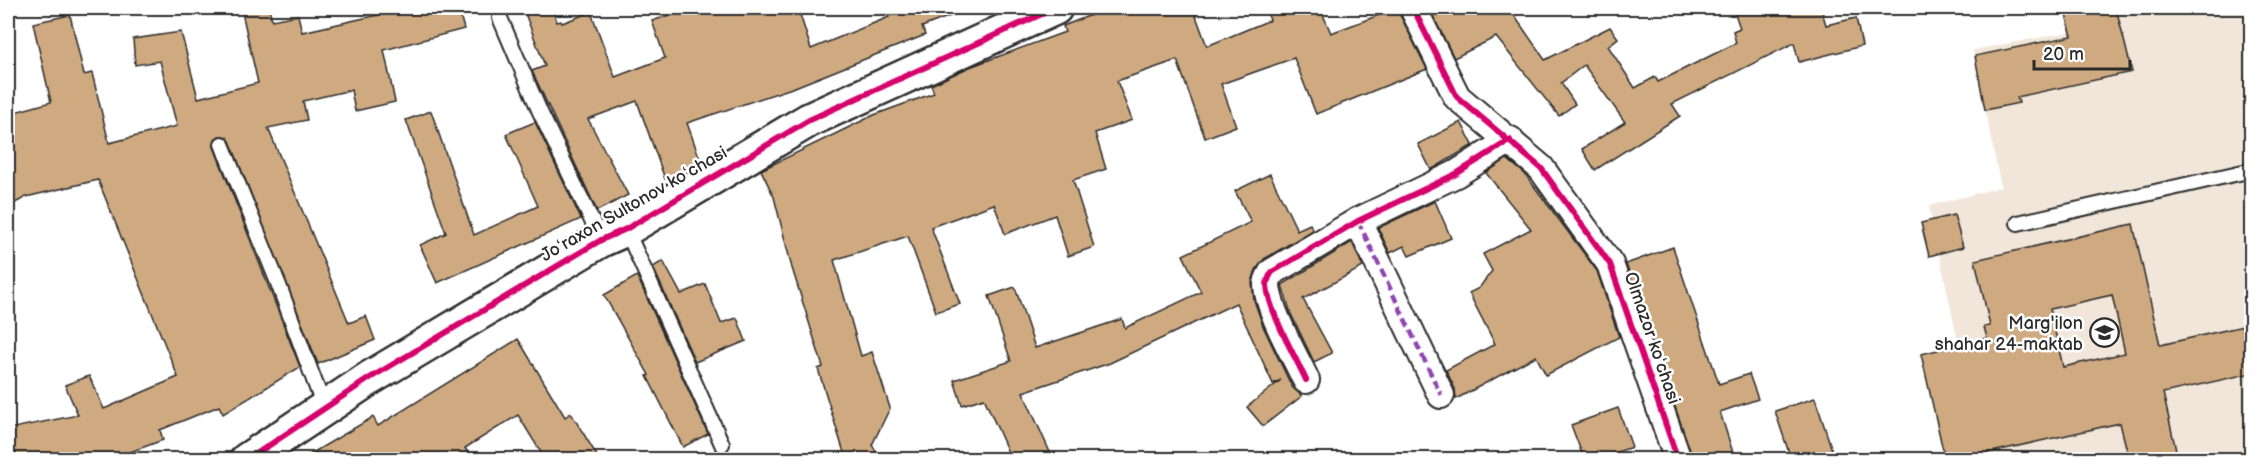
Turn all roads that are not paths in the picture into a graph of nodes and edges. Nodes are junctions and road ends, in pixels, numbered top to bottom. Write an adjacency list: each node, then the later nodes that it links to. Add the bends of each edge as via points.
1 (1055, 8): 9 (street, Joʻraxon Sultonov koʻchasi, via 809,120)
2 (1413, 8): 4 (street, Olmazor koʻchasi, via 1457,97)
3 (500, 18): 9 (lane, via 540,112)
4 (1510, 140): 7 (street, via 1456,174); 15 (street, Olmazor koʻchasi, via 1541,168 1610,264)
5 (222, 144): 12 (lane)
6 (2252, 170): 8 (lane)
7 (1358, 221): 10 (street, via 1272,272 1268,279 1271,303); 11 (street)
8 (2018, 223)
9 (613, 234): 12 (street, Joʻraxon Sultonov koʻchasi); 13 (lane)
10 (1306, 380)
11 (1441, 395)
12 (324, 407): 14 (street, Joʻraxon Sultonov koʻchasi)
13 (722, 444)
14 (247, 459)
15 (1678, 459)

